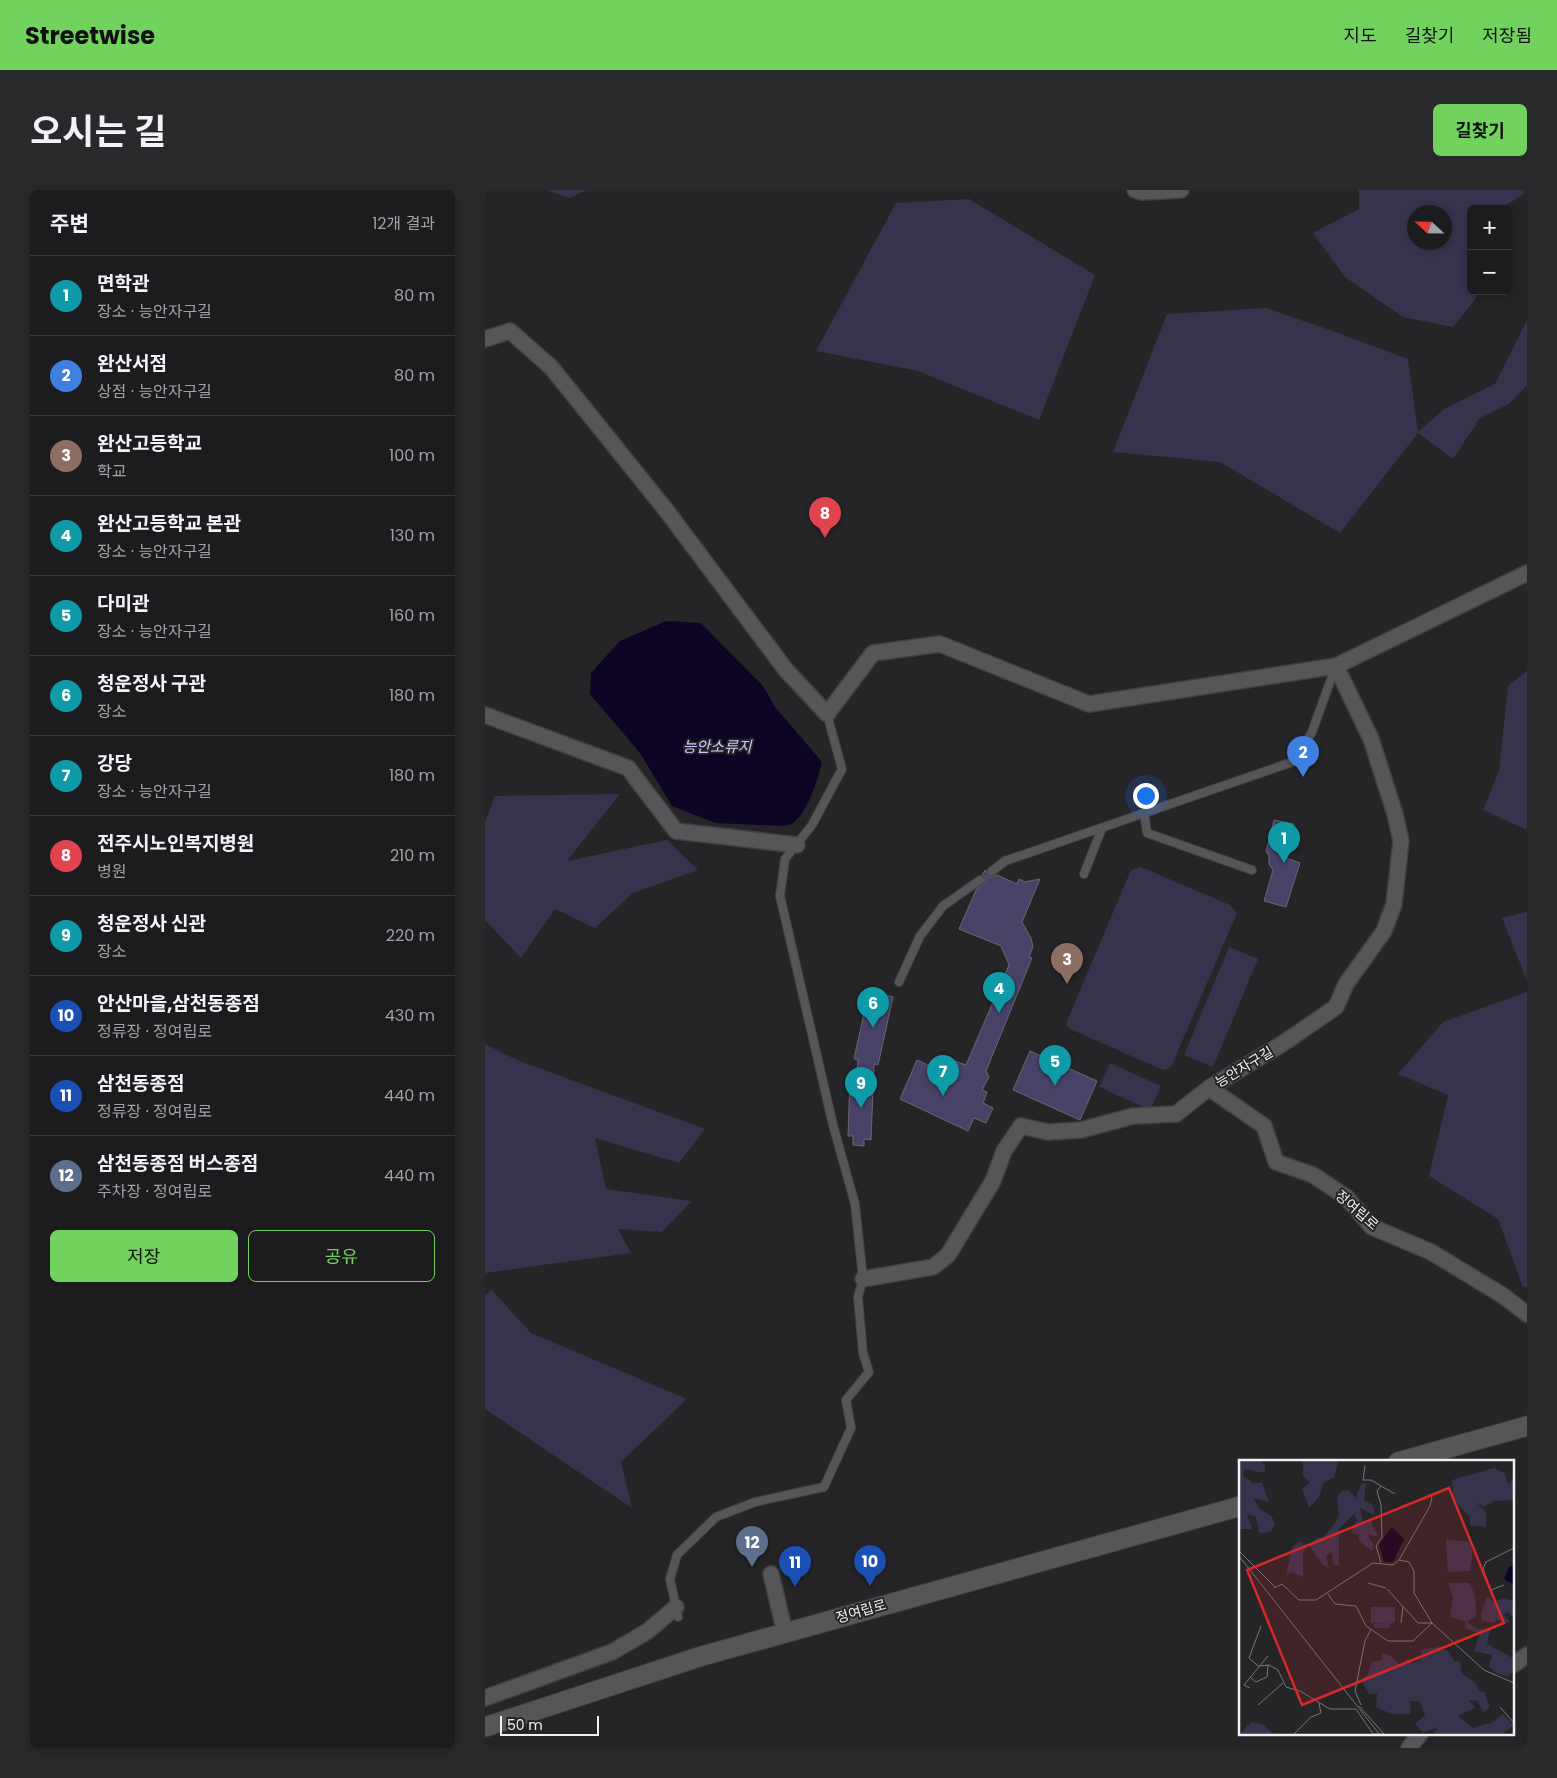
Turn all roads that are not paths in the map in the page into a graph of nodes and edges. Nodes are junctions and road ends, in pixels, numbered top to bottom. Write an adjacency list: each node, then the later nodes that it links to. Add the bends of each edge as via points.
1 (1135, 190): 2 (street)
2 (1181, 190)
3 (485, 340): 6 (street, via 510,331 551,367 666,510 785,670)
4 (1527, 573): 5 (street)
5 (1336, 666): 6 (street, via 1089,704 940,644 873,653); 8 (lane, via 1311,732 1295,761); 16 (street, 능안자구길, via 1371,739 1395,814 1401,841 1394,904 1384,930 1345,984 1336,1008)
6 (827, 714): 10 (lane, via 842,769 812,826)
7 (485, 715): 10 (street, via 628,768 676,831)
8 (1145, 813): 9 (lane); 11 (lane, via 1147,833)
9 (1102, 828): 12 (lane, via 1005,861); 13 (lane)
10 (797, 845): 17 (lane, via 785,859 780,896 833,1125 855,1204)
11 (1252, 870)
12 (991, 872)
13 (1084, 874)
14 (980, 880): 15 (lane, via 943,906 920,936)
15 (899, 982)
16 (1209, 1088): 17 (street, 능안자구길, via 1176,1114 1133,1116 1081,1130 1048,1132 1021,1126 1005,1151 993,1180 947,1255 933,1267); 18 (street, 정여립로, via 1265,1126 1276,1162 1313,1175 1346,1197 1373,1227 1431,1252)
17 (863, 1278): 23 (lane, via 858,1297 863,1353 869,1372 846,1400 851,1428 824,1487 755,1502 717,1517 677,1555 669,1578)
18 (1527, 1314)
19 (1527, 1426): 20 (street)
20 (1405, 1460)
21 (1239, 1507): 24 (street, 정여립로)
22 (771, 1574): 24 (street)
23 (677, 1612): 27 (street, via 612,1652)
24 (785, 1634): 28 (street, 정여립로, via 701,1656)
25 (1527, 1656): 26 (street)
26 (1515, 1664)
27 (485, 1698)
28 (485, 1727)
29 (1418, 1736): 30 (street)
30 (1409, 1748)

